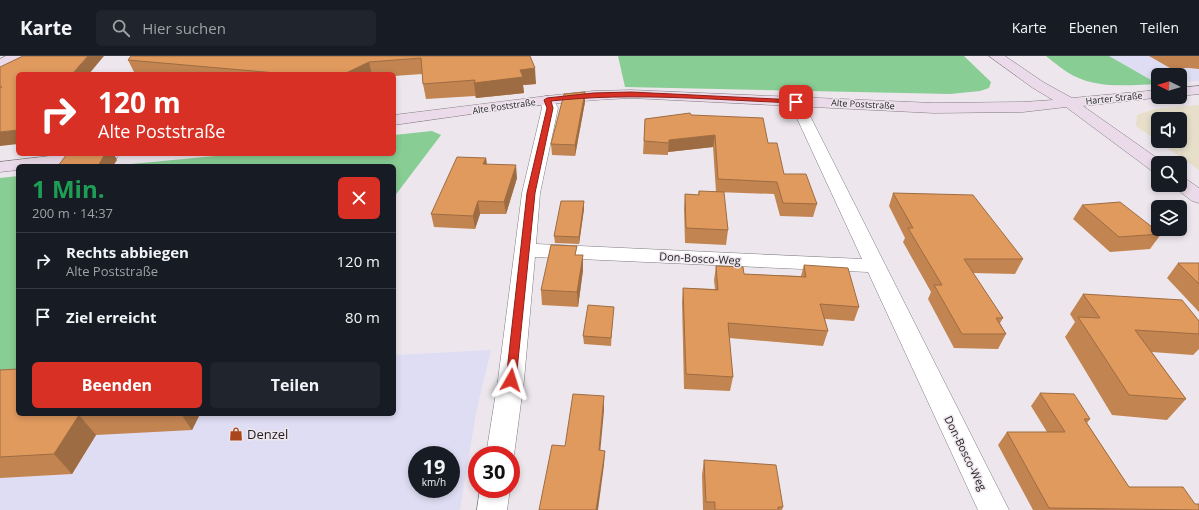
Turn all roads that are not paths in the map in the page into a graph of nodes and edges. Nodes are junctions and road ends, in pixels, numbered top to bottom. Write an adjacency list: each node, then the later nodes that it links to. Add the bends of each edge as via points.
1 (18, 56): 3 (main road)
2 (996, 56): 10 (main road)
3 (0, 64)
4 (1054, 79): 10 (main road, via 1062,85)
5 (1199, 90): 6 (main road)
6 (1187, 91)
7 (1151, 95): 10 (main road, Harter Straße)
8 (547, 100): 9 (main road, Alte Poststraße, via 631,94); 11 (main road, Alte Poststraße); 19 (street, via 550,108 531,193)
9 (796, 102): 10 (main road, Alte Poststraße, via 934,108 1022,107); 20 (street, Don-Bosco-Weg)
10 (1070, 103): 13 (main road)
11 (396, 120)
12 (95, 156): 14 (main road)
13 (1151, 163)
14 (26, 164)
15 (16, 165): 16 (main road)
16 (0, 167)
17 (1187, 188): 18 (main road)
18 (1199, 197)
19 (526, 250): 20 (street, Don-Bosco-Weg); 21 (street)
20 (875, 266): 24 (street, Don-Bosco-Weg)
21 (501, 446)
22 (494, 498): 23 (street)
23 (492, 510)
24 (994, 510)

